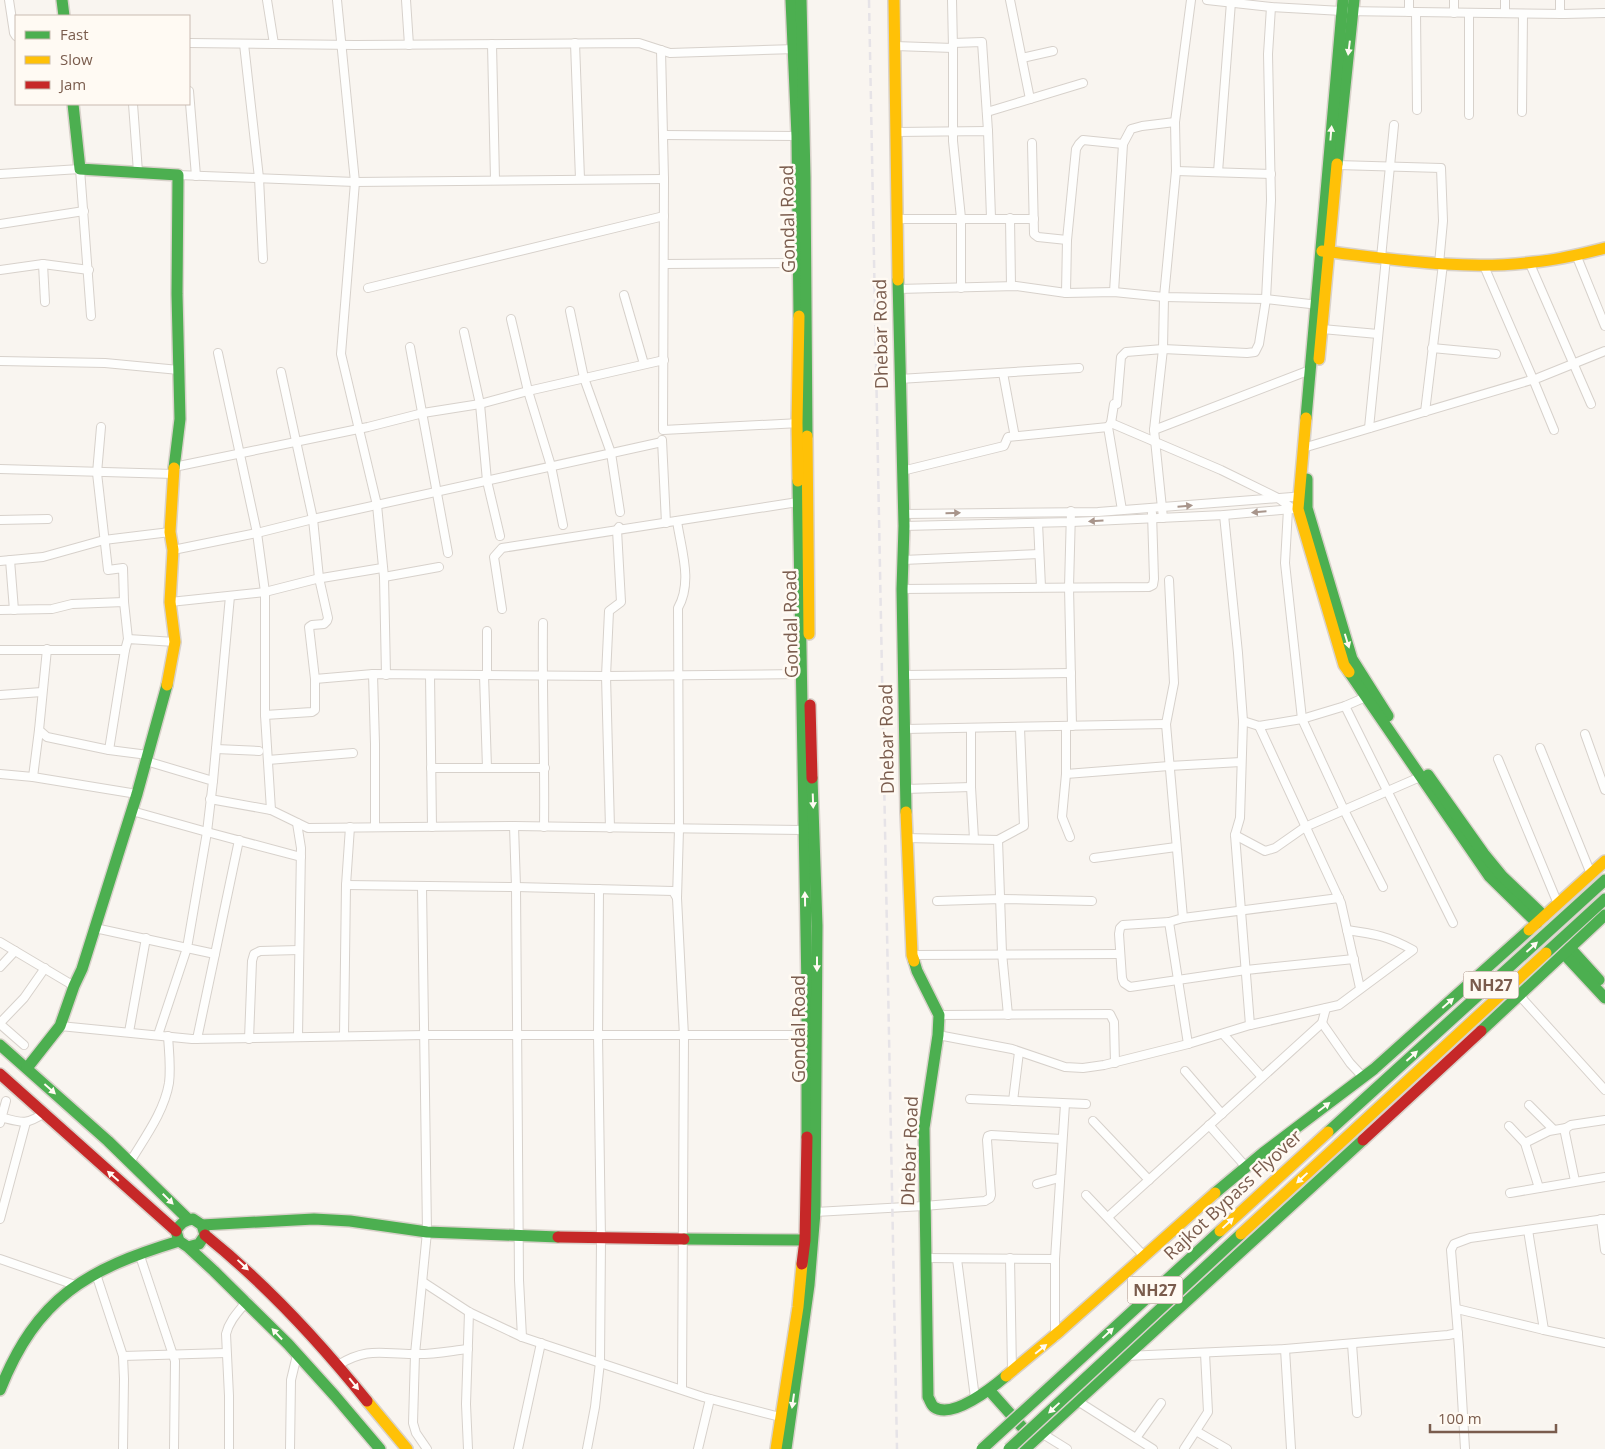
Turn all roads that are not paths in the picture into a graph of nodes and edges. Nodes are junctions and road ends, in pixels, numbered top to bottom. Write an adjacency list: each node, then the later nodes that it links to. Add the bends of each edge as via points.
1 (9, 0): 28 (street)
2 (62, 0): 27 (main road)
3 (267, 0): 32 (street)
4 (337, 0): 34 (street)
5 (406, 0): 35 (street)
6 (791, 0): 38 (main road)
7 (801, 0): 38 (main road, Gondal Road)
8 (894, 0): 36 (main road, Dhebar Road)
9 (952, 0): 37 (street)
10 (1010, 0): 41 (street)
11 (1191, 0): 51 (street)
12 (1207, 0): 17 (street)
13 (1409, 0): 20 (street)
14 (1454, 0): 21 (street)
15 (1505, 0): 23 (street)
16 (1560, 0): 26 (street)
17 (1232, 2): 19 (street); 65 (street)
18 (1348, 5): 19 (street); 20 (street); 60 (main road, one-way to 60); 85 (main road, one-way to 18)
19 (1271, 7): 67 (street, via 1268,54)
20 (1412, 12): 21 (street); 47 (street)
21 (1454, 12): 22 (street)
22 (1469, 13): 23 (street); 50 (street)
23 (1505, 13): 25 (street)
24 (1605, 13): 26 (street)
25 (1523, 14): 26 (street); 49 (street)
26 (1560, 14)
27 (64, 15)
28 (15, 34)
29 (190, 43): 31 (street)
30 (575, 43): 33 (street); 39 (street, via 640,43); 73 (street)
31 (244, 44): 32 (street); 70 (street)
32 (274, 44): 34 (street)
33 (492, 44): 35 (street); 72 (street)
34 (342, 45): 35 (street); 74 (street)
35 (409, 45)
36 (895, 46): 37 (street); 55 (main road, Dhebar Road)
37 (953, 46): 48 (street, via 982,42); 53 (street)
38 (798, 49): 39 (street, via 670,54); 57 (main road); 138 (main road, Gondal Road)
39 (660, 50): 56 (street)
40 (1053, 50): 41 (street)
41 (1022, 58): 43 (street)
42 (1083, 83): 43 (street)
43 (1030, 99): 48 (street)
44 (190, 103): 69 (street)
45 (73, 105): 62 (main road)
46 (132, 105): 64 (street)
47 (1417, 110)
48 (987, 112): 54 (street)
49 (1522, 112)
50 (1469, 115)
51 (1175, 122): 59 (street, via 1131,129); 63 (street)
52 (1394, 125): 61 (street)
53 (954, 131): 54 (street); 55 (street); 77 (street)
54 (988, 131): 78 (street)
55 (896, 132): 80 (main road, Dhebar Road)
56 (663, 135): 57 (street); 71 (street)
57 (797, 136): 89 (main road)
58 (1032, 143): 81 (street)
59 (1123, 144): 83 (street, via 1083,140 1076,149); 101 (street)
60 (1337, 165): 61 (street); 85 (main road)
61 (1390, 165): 88 (street); 92 (street, via 1441,168)
62 (80, 169): 64 (main road); 66 (street); 75 (street)
63 (1176, 171): 65 (street); 104 (street)
64 (138, 172): 68 (main road)
65 (1218, 172): 67 (street)
66 (0, 174)
67 (1271, 174): 105 (street)
68 (178, 175): 69 (street); 126 (main road)
69 (196, 176): 70 (street)
70 (259, 178): 74 (street); 87 (street)
71 (664, 179): 73 (street); 76 (street)
72 (495, 180): 73 (street); 74 (street)
73 (580, 180)
74 (355, 182): 142 (street, via 341,354)
75 (84, 211): 82 (street); 96 (street)
76 (664, 216): 91 (street); 98 (street)
77 (961, 218): 78 (street); 80 (street); 99 (street)
78 (990, 218): 79 (street)
79 (1010, 218): 81 (street); 97 (street)
80 (897, 219): 100 (main road, Dhebar Road)
81 (1034, 219): 83 (street, via 1034,234 1038,237)
82 (0, 224)
83 (1067, 240): 102 (street)
84 (1605, 248): 86 (main road)
85 (1325, 251): 88 (main road); 107 (main road)
86 (1577, 257): 93 (main road); 111 (street)
87 (263, 258)
88 (1383, 258): 92 (main road); 114 (street)
89 (798, 263): 91 (street); 138 (main road)
90 (43, 264): 95 (street); 96 (street); 106 (street)
91 (664, 264): 121 (street)
92 (1441, 264): 94 (main road); 116 (street)
93 (1530, 264): 94 (main road); 124 (street)
94 (1484, 266): 132 (street)
95 (0, 270)
96 (89, 270): 109 (street)
97 (1010, 286): 99 (street); 102 (street)
98 (368, 288)
99 (961, 288): 100 (street)
100 (898, 289): 131 (main road, Dhebar Road)
101 (1114, 292): 102 (street); 104 (street)
102 (1066, 293)
103 (624, 295): 123 (street)
104 (1164, 297): 105 (street); 117 (street)
105 (1266, 300): 107 (street); 117 (street, via 1255,352)
106 (44, 302)
107 (1320, 305): 112 (main road); 127 (main road)
108 (570, 311): 130 (street)
109 (91, 316)
110 (511, 319): 133 (street)
111 (1605, 326)
112 (1322, 329): 114 (street); 150 (main road)
113 (464, 332): 134 (street)
114 (1378, 334): 141 (street)
115 (410, 347): 137 (street)
116 (1432, 348): 120 (street); 136 (street)
117 (1162, 349): 139 (street, via 1123,353); 144 (street)
118 (1605, 351): 124 (street)
119 (218, 353): 152 (street)
120 (1496, 354)
121 (664, 360): 123 (street); 143 (street)
122 (0, 361): 126 (street, via 105,363)
123 (644, 364): 130 (street)
124 (1573, 364): 132 (street); 135 (street)
125 (1079, 368): 129 (street)
126 (179, 370): 155 (main road, via 180,419)
127 (1310, 370): 144 (street); 150 (main road)
128 (281, 372): 147 (street)
129 (1003, 373): 131 (street); 146 (street)
130 (584, 378): 133 (street); 151 (street)
131 (899, 379): 156 (main road, Dhebar Road)
132 (1533, 379): 136 (street); 145 (street)
133 (528, 391): 134 (street); 153 (street)
134 (480, 404): 137 (street); 158 (street)
135 (1591, 404)
136 (1425, 412): 141 (street)
137 (424, 413): 142 (street); 159 (street)
138 (802, 423): 143 (street); 162 (main road); 346 (main road, Gondal Road, one-way to 346, via 817,926)
139 (1110, 425): 149 (street); 156 (street, via 1008,438 1004,446); 167 (street)
140 (101, 427): 157 (street)
141 (1369, 428): 150 (street)
142 (360, 429): 147 (street); 163 (street)
143 (663, 430): 148 (street)
144 (1154, 430): 149 (street)
145 (1554, 430)
146 (1014, 432)
147 (297, 441): 152 (street); 175 (street)
148 (662, 442): 151 (street); 178 (street)
149 (1156, 442): 161 (street); 164 (street)
150 (1306, 447): 160 (main road)
151 (611, 453): 153 (street); 169 (street)
152 (240, 454): 155 (street); 185 (street)
153 (551, 466): 158 (street); 181 (street)
154 (0, 469): 157 (street)
155 (174, 471): 157 (street); 184 (main road)
156 (902, 471): 170 (main road, Dhebar Road)
157 (97, 473): 187 (street)
158 (487, 481): 159 (street); 186 (street)
159 (436, 492): 163 (street); 189 (street)
160 (1303, 496): 161 (street); 166 (main road)
161 (1278, 498): 164 (street, one-way to 161); 166 (street)
162 (798, 502): 177 (street); 219 (main road)
163 (377, 505): 175 (street); 195 (street)
164 (1163, 508): 165 (street); 173 (street)
165 (1152, 509): 167 (street); 172 (street)
166 (1296, 509): 171 (street, one-way to 171); 229 (main road, via 1344,665); 232 (street, via 1285,563); 307 (main road, one-way to 307, via 1355,664 1484,854)
167 (1122, 510): 168 (street)
168 (1071, 511): 170 (street, one-way to 168); 179 (street)
169 (620, 512)
170 (904, 514): 182 (main road, Dhebar Road)
171 (1224, 515): 173 (street); 233 (street)
172 (1152, 518): 173 (street); 179 (street, one-way to 179); 200 (street, via 1154,579 1151,586)
173 (1164, 518)
174 (48, 519): 176 (street)
175 (313, 519): 185 (street); 197 (street)
176 (0, 520)
177 (677, 521): 178 (street); 222 (street, via 686,582 678,608)
178 (666, 522): 183 (street)
179 (1072, 522): 180 (street); 200 (street)
180 (1038, 523): 182 (street); 190 (street)
181 (563, 526)
182 (904, 526): 192 (main road, Dhebar Road)
183 (618, 528): 206 (street, via 502,548 494,557); 225 (street, via 622,602 609,611)
184 (170, 532): 187 (street); 188 (main road)
185 (257, 533): 188 (street); 202 (street)
186 (500, 536)
187 (104, 540): 191 (street, via 43,557); 204 (street, via 108,570 123,568)
188 (173, 550): 205 (main road)
189 (448, 553)
190 (1039, 554): 192 (street); 199 (street)
191 (10, 560): 193 (street); 208 (street)
192 (903, 560): 201 (main road, Dhebar Road)
193 (0, 561)
194 (438, 566): 196 (street)
195 (382, 568): 196 (street); 197 (street)
196 (384, 577): 218 (street)
197 (320, 578): 202 (street); 226 (street, via 328,618 324,624 309,627)
198 (1169, 580): 234 (street, via 1174,683)
199 (1041, 587): 200 (street); 201 (street)
200 (1069, 587): 216 (street)
201 (902, 589): 223 (main road, Dhebar Road)
202 (265, 592): 203 (street); 231 (street)
203 (230, 596): 205 (street); 243 (street)
204 (124, 602): 208 (street); 211 (street)
205 (170, 602): 212 (main road)
206 (502, 609)
207 (0, 610): 208 (street)
208 (14, 610)
209 (543, 623): 224 (street)
210 (487, 630): 221 (street)
211 (128, 639): 212 (street); 215 (street)
212 (175, 642): 247 (main road, via 170,675)
213 (47, 649): 214 (street); 215 (street); 227 (street)
214 (0, 650)
215 (125, 650): 244 (street)
216 (1071, 673): 223 (street); 235 (street)
217 (373, 674): 218 (street); 226 (street); 271 (street)
218 (386, 674): 220 (street)
219 (802, 674): 222 (street); 278 (main road)
220 (430, 675): 221 (street); 252 (street)
221 (486, 675): 224 (street); 253 (street)
222 (677, 675): 225 (street); 277 (street)
223 (904, 675): 239 (main road, Dhebar Road)
224 (542, 676): 225 (street); 254 (street)
225 (606, 676): 276 (street)
226 (315, 678): 231 (street, via 315,710)
227 (42, 692): 228 (street); 240 (street)
228 (0, 694)
229 (1366, 697): 230 (street); 258 (main road)
230 (1345, 706): 232 (street); 262 (street)
231 (265, 715): 249 (street)
232 (1302, 719): 236 (street); 267 (street)
233 (1243, 721): 236 (street); 250 (street)
234 (1166, 724): 235 (street); 251 (street)
235 (1069, 726): 238 (street); 256 (street)
236 (1258, 726): 274 (street)
237 (971, 728): 238 (street); 239 (street); 260 (street)
238 (1020, 728): 285 (street, via 1024,826)
239 (905, 729): 261 (main road, Dhebar Road)
240 (39, 730): 244 (street, via 47,737); 257 (street)
241 (1585, 734): 263 (street)
242 (1540, 748): 290 (street)
243 (216, 749): 245 (street); 259 (street)
244 (108, 750): 247 (street)
245 (259, 752)
246 (353, 753): 249 (street)
247 (147, 758): 259 (street); 264 (main road)
248 (1498, 759): 303 (street)
249 (268, 760): 266 (street)
250 (1241, 762): 251 (street); 280 (street, via 1240,818)
251 (1169, 766): 256 (street); 286 (street)
252 (431, 768): 253 (street); 272 (street)
253 (487, 768): 254 (street)
254 (545, 768): 273 (street)
255 (0, 774): 257 (street)
256 (1066, 774): 281 (street, via 1062,817)
257 (33, 777): 264 (street)
258 (1420, 777): 262 (street); 307 (main road, via 1489,876)
259 (212, 781): 265 (street)
260 (971, 787): 261 (street); 283 (street)
261 (905, 789): 282 (main road, Dhebar Road)
262 (1388, 790): 267 (street); 309 (street)
263 (1605, 790)
264 (137, 794): 268 (main road)
265 (210, 799): 266 (street); 279 (street)
266 (271, 810): 269 (street)
267 (1344, 810): 274 (street); 293 (street)
268 (132, 811): 279 (street); 310 (main road)
269 (297, 823): 275 (street, via 308,828); 287 (street)
270 (514, 826): 272 (street); 273 (street); 295 (street)
271 (375, 827): 272 (street); 275 (street)
272 (432, 827)
273 (544, 827): 276 (street)
274 (1305, 827): 280 (street, via 1275,848 1265,851); 298 (street)
275 (350, 828): 292 (street)
276 (610, 828): 277 (street)
277 (679, 829): 278 (street); 297 (street)
278 (803, 830): 346 (main road, one-way to 278)
279 (207, 832): 284 (street); 314 (street)
280 (1235, 835): 304 (street)
281 (1070, 837)
282 (906, 838): 283 (street); 321 (main road, Dhebar Road)
283 (974, 839): 285 (street)
284 (239, 840): 287 (street); 319 (street)
285 (998, 840): 299 (street)
286 (1176, 847): 288 (street); 306 (street)
287 (301, 857): 315 (street)
288 (1094, 858)
289 (1605, 861): 290 (main road, Dhebar Road)
290 (1591, 874): 303 (main road, Dhebar Road)
291 (1605, 880): 365 (main road, NH27, one-way to 291)
292 (346, 885): 294 (street); 342 (street)
293 (1383, 886)
294 (422, 887): 295 (street); 343 (street)
295 (516, 887): 296 (street); 344 (street)
296 (599, 889): 297 (street, via 673,891); 345 (street)
297 (677, 898): 349 (street)
298 (1339, 898): 304 (street); 311 (street)
299 (1001, 899): 301 (street); 302 (street); 318 (street)
300 (1605, 899): 362 (main road, NH27)
301 (937, 901)
302 (1092, 901)
303 (1558, 904): 307 (main road, Dhebar Road)
304 (1241, 911): 306 (street); 325 (street)
305 (1605, 915): 317 (main road)
306 (1183, 918): 308 (street)
307 (1541, 920): 364 (main road, Dhebar Road, one-way to 307)
308 (1169, 922): 320 (street, via 1123,925 1120,928); 326 (street)
309 (1452, 923)
310 (95, 928): 312 (street); 327 (main road)
311 (1347, 930): 322 (street); 329 (street, via 1379,934 1413,950)
312 (146, 938): 314 (street); 339 (street)
313 (0, 942): 316 (street)
314 (188, 948): 319 (street); 341 (street)
315 (299, 950): 348 (street); 352 (street, via 254,954)
316 (15, 951): 323 (street); 324 (street)
317 (1567, 951): 328 (main road); 330 (main road); 331 (main road)
318 (1002, 953): 320 (street); 321 (street); 333 (street)
319 (215, 954): 351 (street)
320 (1120, 954): 326 (street, via 1122,978 1130,987)
321 (912, 955): 334 (main road, Dhebar Road)
322 (1354, 959): 325 (street); 329 (street)
323 (0, 967)
324 (44, 968): 327 (street); 335 (street, via 24,998)
325 (1246, 970): 326 (street); 337 (street)
326 (1179, 980): 353 (street)
327 (74, 986): 338 (main road)
328 (1605, 987)
329 (1360, 988): 332 (street, via 1339,1005)
330 (1519, 994): 359 (main road); 366 (street)
331 (1605, 998)
332 (1326, 1008): 336 (street); 337 (street)
333 (1008, 1015): 334 (street); 357 (street, via 1110,1014 1114,1022)
334 (939, 1016): 350 (main road, Dhebar Road)
335 (0, 1023): 355 (street)
336 (1322, 1023): 363 (street); 364 (street)
337 (1250, 1025): 340 (street)
338 (60, 1026): 339 (street); 358 (main road)
339 (128, 1032): 341 (street)
340 (1223, 1034): 353 (street); 363 (street)
341 (158, 1035): 347 (street)
342 (344, 1035): 343 (street); 348 (street)
343 (425, 1035): 344 (street); 405 (street)
344 (517, 1035): 345 (street); 406 (street)
345 (598, 1035): 349 (street); 408 (street)
346 (812, 1035): 349 (street); 398 (main road, Gondal Road); 410 (main road)
347 (168, 1036): 351 (street); 387 (street, via 170,1071 166,1094 161,1109)
348 (298, 1036): 352 (street)
349 (684, 1036): 407 (street)
350 (938, 1036): 356 (street); 397 (main road, Dhebar Road, via 925,1117)
351 (197, 1039): 352 (street)
352 (250, 1039)
353 (1188, 1044): 357 (street)
354 (0, 1045): 358 (main road)
355 (24, 1045)
356 (1019, 1052): 357 (street, via 1073,1068); 370 (street)
357 (1115, 1062)
358 (27, 1068): 387 (main road, one-way to 387)
359 (1440, 1068): 362 (main road); 373 (main road)
360 (1185, 1071): 376 (street)
361 (0, 1074): 375 (main road)
362 (1415, 1074): 367 (main road, NH27)
363 (1262, 1077): 376 (street)
364 (1364, 1078): 365 (main road); 388 (main road, Dhebar Road, one-way to 364)
365 (1376, 1089): 469 (main road, Rajkot Bypass Flyover / NH27, one-way to 365, bridge)
366 (1605, 1090)
367 (1392, 1095): 373 (main road); 470 (main road, Rajkot Bypass Flyover / NH27, one-way to 470, bridge)
368 (970, 1099): 370 (street)
369 (6, 1100): 377 (street)
370 (1013, 1101): 371 (street)
371 (1065, 1104): 372 (street); 385 (street)
372 (1086, 1104)
373 (1401, 1105): 440 (main road)
374 (1529, 1105): 384 (street)
375 (44, 1112): 380 (street, via 33,1121); 409 (main road, one-way to 375)
376 (1222, 1114): 381 (street)
377 (1, 1119): 380 (street)
378 (1605, 1120): 383 (street)
379 (1093, 1121): 391 (street)
380 (26, 1122): 400 (street)
381 (1209, 1125): 388 (street); 391 (street)
382 (1509, 1126): 386 (street)
383 (1566, 1128): 384 (street); 392 (street)
384 (1553, 1129): 386 (street)
385 (1062, 1139): 390 (street); 397 (street, via 988,1136 990,1198)
386 (1525, 1143): 394 (street)
387 (130, 1162): 401 (main road, one-way to 401)
388 (1246, 1167): 413 (main road, Dhebar Road)
389 (1605, 1177): 392 (street)
390 (1059, 1178): 393 (street); 418 (street)
391 (1149, 1180): 399 (street)
392 (1575, 1181): 394 (street)
393 (1038, 1184)
394 (1539, 1188): 395 (street)
395 (1510, 1193)
396 (1086, 1195): 399 (street)
397 (924, 1206): 398 (street); 414 (main road, Dhebar Road)
398 (815, 1212): 410 (main road, Gondal Road)
399 (1108, 1217): 413 (street)
400 (0, 1219)
401 (188, 1219): 403 (main road, via 198,1221); 409 (main road, via 183,1221)
402 (1603, 1219): 404 (street); 411 (street)
403 (204, 1230): 405 (main road, via 334,1219); 409 (main road, via 199,1244); 442 (main road, one-way to 442, via 259,1280)
404 (1528, 1230): 423 (street, via 1470,1238 1454,1244 1451,1250); 425 (street)
405 (427, 1232): 406 (main road); 420 (street)
406 (519, 1237): 408 (main road); 427 (street)
407 (684, 1238): 408 (main road); 410 (main road); 444 (street)
408 (601, 1239): 441 (street)
409 (181, 1240): 412 (main road); 422 (main road)
410 (809, 1244): 452 (main road, via 796,1322)
411 (1605, 1250)
412 (139, 1254): 419 (main road); 437 (street)
413 (1144, 1256): 428 (main road, Dhebar Road)
414 (926, 1258): 417 (street); 447 (main road, Dhebar Road, via 930,1403 933,1408 944,1410)
415 (1010, 1258): 417 (street); 418 (street); 443 (street)
416 (0, 1259): 421 (street)
417 (957, 1259): 447 (street)
418 (1055, 1259): 428 (street)
419 (96, 1274): 421 (main road); 439 (street)
420 (423, 1282): 424 (street); 436 (street)
421 (75, 1285): 445 (main road, via 32,1328 14,1357)
422 (247, 1301): 434 (street, via 228,1326); 438 (main road, one-way to 422)
423 (1456, 1309): 425 (street); 426 (street)
424 (469, 1312): 427 (street); 433 (street)
425 (1544, 1330): 430 (street)
426 (1458, 1333): 431 (street); 477 (street)
427 (522, 1337): 429 (street)
428 (1055, 1337): 443 (main road, Dhebar Road, one-way to 428)
429 (541, 1343): 441 (street); 464 (street)
430 (1605, 1343)
431 (1352, 1344): 432 (street); 451 (street)
432 (1285, 1349): 435 (street); 476 (street)
433 (468, 1350): 436 (street); 463 (street)
434 (226, 1353): 437 (street); 458 (street)
435 (1205, 1353): 440 (street); 453 (street, via 1209,1408)
436 (415, 1354): 442 (street, via 367,1352); 462 (street, via 413,1423)
437 (173, 1355): 439 (street); 457 (street)
438 (297, 1355): 459 (street, via 291,1380); 460 (main road)
439 (123, 1356): 456 (street)
440 (1126, 1356): 449 (main road)
441 (600, 1362): 444 (street); 465 (street)
442 (338, 1365): 461 (main road, one-way to 461)
443 (1012, 1371): 446 (main road, Dhebar Road)
444 (682, 1389): 448 (street)
445 (0, 1390)
446 (989, 1390): 447 (main road, Dhebar Road); 454 (main road, via 1019,1425)
447 (975, 1398)
448 (710, 1399): 452 (street); 466 (street)
449 (1076, 1400): 454 (main road); 455 (street)
450 (1161, 1403): 455 (street)
451 (1357, 1413)
452 (786, 1419): 467 (main road); 468 (main road)
453 (1196, 1431): 474 (street); 475 (street)
454 (1039, 1437): 471 (main road); 472 (street)
455 (1136, 1438): 473 (street)
456 (123, 1449)
457 (174, 1449)
458 (229, 1449)
459 (290, 1449)
460 (380, 1449)
461 (407, 1449)
462 (427, 1449)
463 (468, 1449)
464 (518, 1449)
465 (587, 1449)
466 (698, 1449)
467 (776, 1449)
468 (786, 1449)
469 (982, 1449)
470 (1009, 1449)
471 (1025, 1449)
472 (1068, 1449)
473 (1153, 1449)
474 (1184, 1449)
475 (1227, 1449)
476 (1292, 1449)
477 (1465, 1449)

